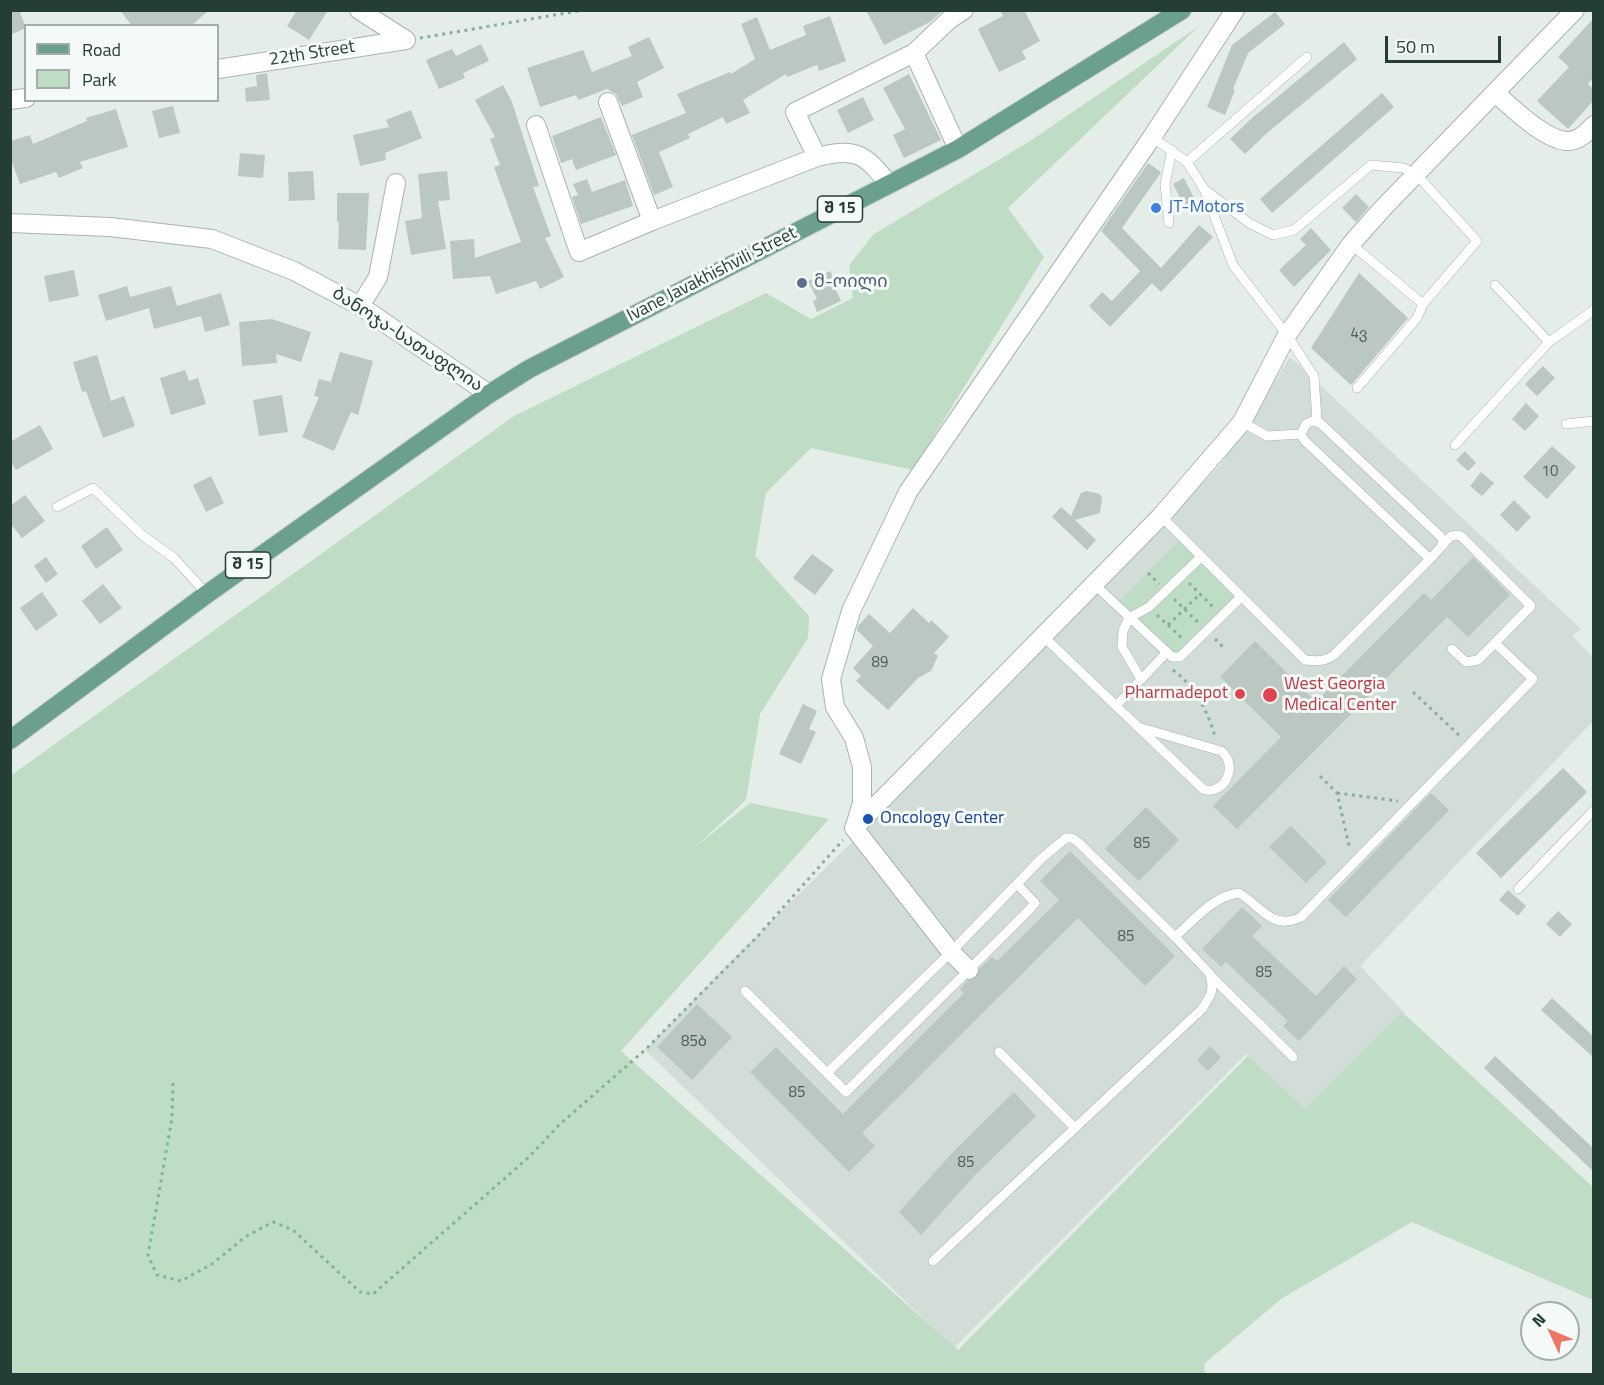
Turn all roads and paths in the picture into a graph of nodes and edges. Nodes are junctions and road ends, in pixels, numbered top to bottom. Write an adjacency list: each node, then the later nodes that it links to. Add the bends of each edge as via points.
1 (359, 10): 7 (street)
2 (584, 10): 7 (path)
3 (964, 10): 8 (street)
4 (1182, 10): 16 (main road, Ivane Javakhishvili Street / შ 15)
5 (1235, 10): 15 (street)
6 (1575, 10): 11 (street)
7 (406, 40): 10 (street, 22th Street)
8 (914, 53): 16 (street); 18 (street, via 795,112)
9 (1307, 57): 19 (lane)
10 (219, 69)
11 (1495, 93): 14 (street, via 1540,130 1566,141 1583,137); 20 (street)
12 (608, 102): 24 (street)
13 (536, 125): 24 (street, via 579,252)
14 (1593, 125)
15 (1152, 137): 17 (lane); 77 (street, via 908,492 851,610 831,679 835,707 854,738 862,767 862,803)
16 (958, 148): 22 (main road, Ivane Javakhishvili Street / შ 15)
17 (1172, 150): 19 (lane); 26 (lane, via 1165,184)
18 (817, 157): 22 (street, via 836,152 855,154 870,161); 24 (street)
19 (1187, 162): 23 (lane)
20 (1416, 174): 23 (lane, via 1403,168 1371,165 1294,230 1273,235 1249,223); 27 (street); 29 (lane, via 1477,241)
21 (396, 183): 30 (street, via 378,277)
22 (889, 184): 35 (main road, Ivane Javakhishvili Street / შ 15, via 529,369)
23 (1204, 189): 32 (lane, via 1233,265)
24 (652, 221)
25 (10, 223): 30 (street, ბანოჯა-სათაფლია, via 110,226 212,239 294,271)
26 (1169, 223)
27 (1351, 244): 29 (lane); 32 (street)
28 (1495, 285): 33 (lane)
29 (1424, 304): 34 (lane, via 1417,318)
30 (360, 306): 35 (street, ბანოჯა-სათაფლია)
31 (1593, 310): 33 (lane)
32 (1287, 335): 36 (lane, via 1314,376); 38 (street)
33 (1549, 342): 41 (lane)
34 (1357, 388)
35 (489, 394): 51 (main road, შ 15)
36 (1317, 421): 40 (lane, via 1306,424); 44 (lane, via 1440,536)
37 (1593, 421): 39 (lane)
38 (1242, 422): 40 (lane, via 1267,436); 43 (street)
39 (1566, 424)
40 (1301, 434): 46 (lane)
41 (1455, 446)
42 (57, 507): 51 (lane, via 93,488 142,535 174,558)
43 (1161, 516): 45 (lane); 49 (street)
44 (1441, 547): 46 (lane); 61 (lane, via 1451,536 1461,536 1531,606)
45 (1201, 557): 48 (lane); 53 (lane)
46 (1430, 559): 53 (lane, via 1329,659 1316,662 1305,660)
47 (1148, 573): 50 (path)
48 (1181, 576): 50 (lane); 52 (path)
49 (1094, 584): 57 (lane); 60 (street)
50 (1166, 591): 54 (lane); 55 (path)
51 (207, 594): 70 (main road, შ 15)
52 (1200, 594): 55 (path); 56 (path)
53 (1241, 597): 56 (lane)
54 (1149, 607): 57 (lane); 58 (path)
55 (1185, 609): 58 (path); 59 (path)
56 (1222, 615): 59 (lane)
57 (1129, 618): 64 (lane); 66 (lane, via 1122,647)
58 (1168, 626): 62 (path)
59 (1206, 631): 62 (lane)
60 (1043, 636): 68 (lane); 77 (street)
61 (1495, 643): 63 (lane, via 1478,660 1466,662); 71 (lane, via 1533,679)
62 (1191, 647): 64 (lane, via 1180,657)
63 (1452, 649)
64 (1167, 652): 65 (lane)
65 (1158, 661): 66 (lane); 72 (path, via 1192,687 1209,715)
66 (1141, 679): 68 (lane)
67 (1413, 692): 71 (path)
68 (1116, 706): 69 (lane)
69 (1138, 727): 72 (lane); 72 (lane, via 1208,791 1221,785 1229,775 1231,764 1227,756)
70 (10, 740)
71 (1469, 744): 75 (lane)
72 (1216, 750)
73 (1320, 776): 74 (path)
74 (1337, 793): 75 (path); 78 (path)
75 (1411, 803): 78 (lane)
76 (1593, 810): 80 (lane)
77 (854, 828): 82 (street); 89 (path, via 756,938 645,1050 373,1294 360,1292 293,1230 273,1222 181,1281 157,1275 148,1255 172,1118)
78 (1353, 863): 81 (lane, via 1301,917 1291,922 1273,920 1239,893 1220,898)
79 (1017, 884): 81 (lane, via 1061,841 1072,838); 82 (lane); 83 (lane, via 1035,903)
80 (1518, 890)
81 (1175, 936): 84 (lane)
82 (951, 952): 83 (street); 88 (lane)
83 (969, 970): 88 (lane, via 846,1092)
84 (1210, 974): 87 (lane); 90 (lane, via 1211,994 1202,1009)
85 (745, 992): 88 (lane)
86 (999, 1052): 90 (lane)
87 (1293, 1057)
88 (827, 1073)
89 (173, 1083)
90 (1075, 1128): 91 (lane)
91 (933, 1261)

